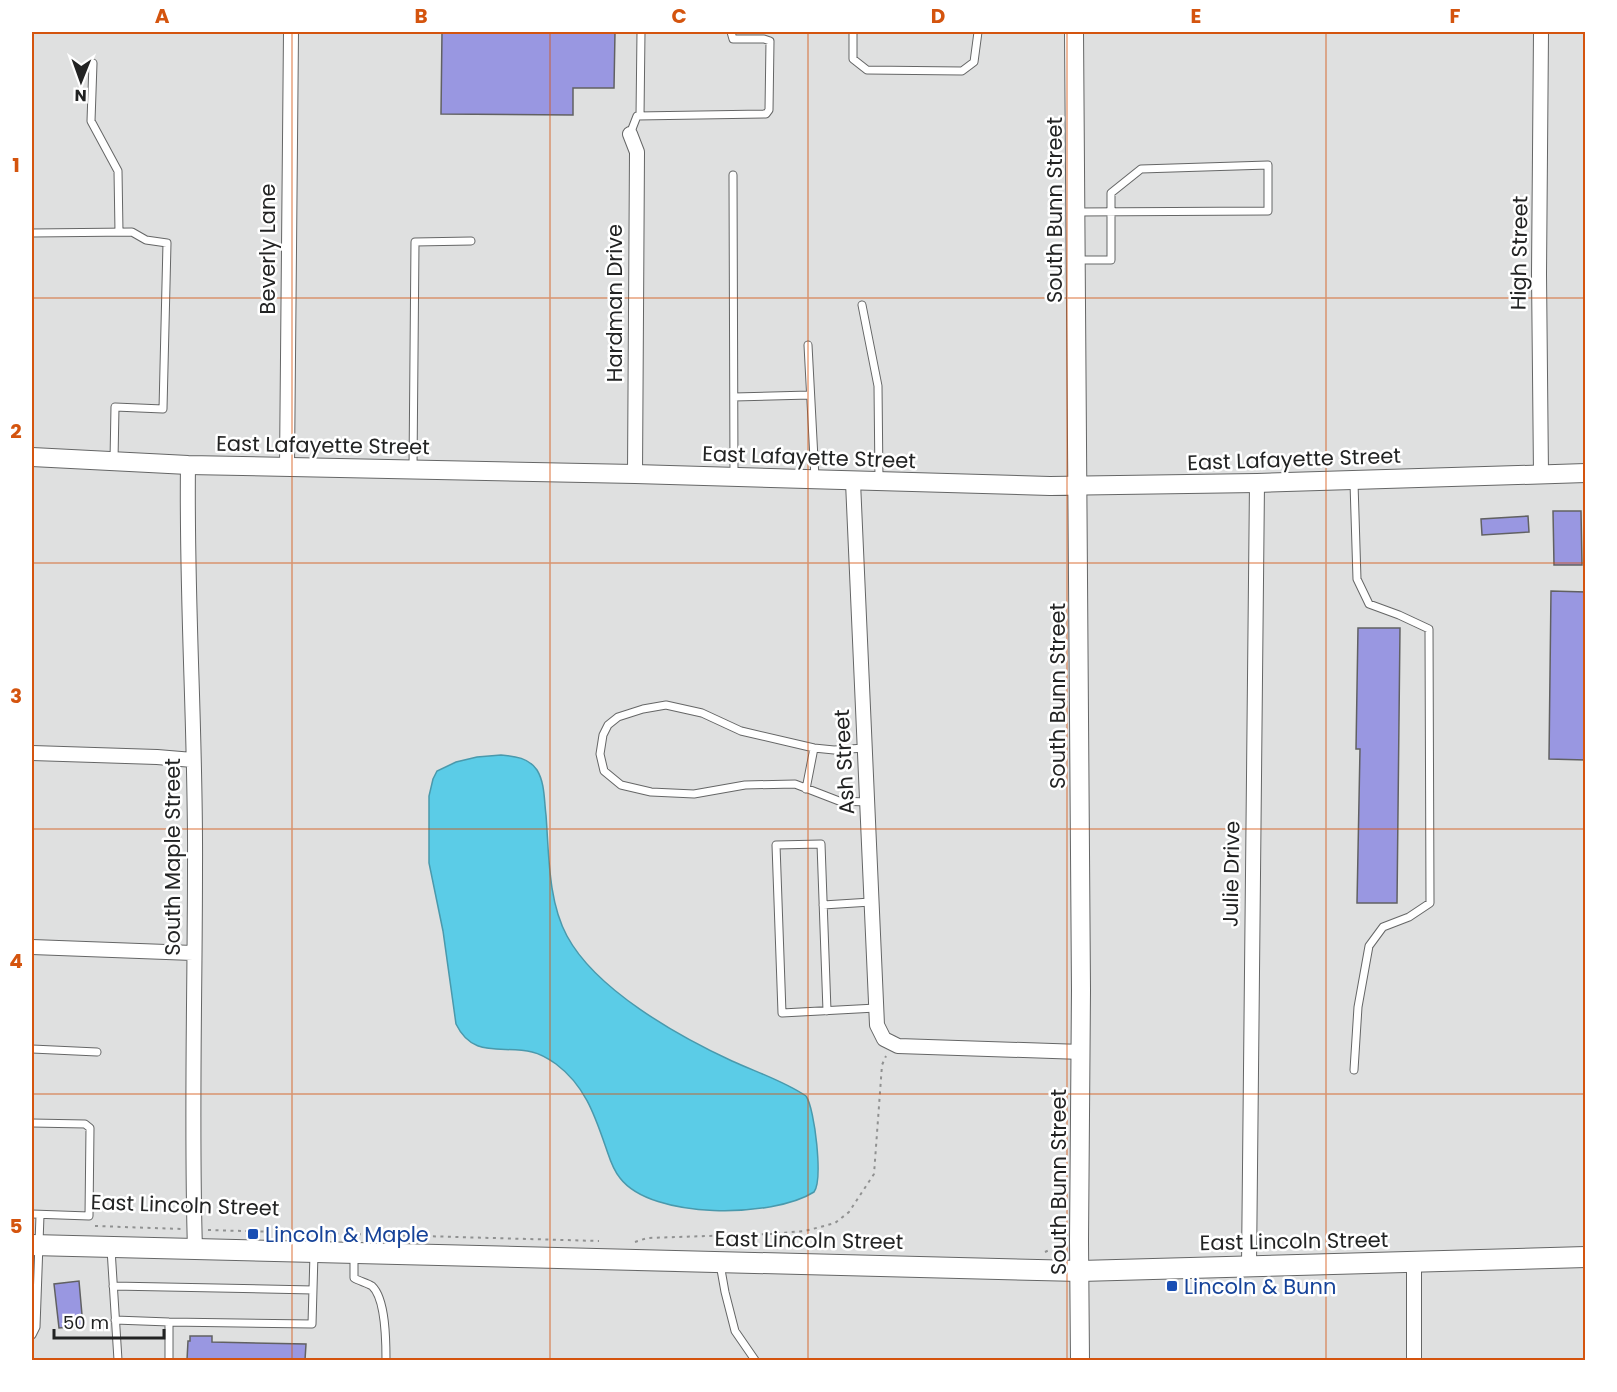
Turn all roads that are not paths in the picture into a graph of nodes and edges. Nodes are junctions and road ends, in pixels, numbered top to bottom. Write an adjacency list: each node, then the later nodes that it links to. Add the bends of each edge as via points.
1 (291, 32): 25 (street, Beverly Lane)
2 (641, 32): 9 (lane)
3 (731, 32): 9 (lane, via 734,39 770,41 766,114)
4 (853, 32): 5 (lane, via 853,59 867,70 962,72 974,62)
5 (978, 32)
6 (1074, 32): 12 (street, South Bunn Street)
7 (1541, 32): 29 (street, High Street)
8 (93, 63): 14 (lane, via 91,121 118,171)
9 (640, 116): 10 (lane)
10 (630, 134): 28 (street, Hardman Drive, via 637,152)
11 (733, 175): 21 (lane)
12 (1076, 212): 13 (lane); 17 (street, South Bunn Street)
13 (1110, 212): 13 (lane, via 1268,211 1268,165 1141,169 1111,193); 17 (lane, via 1111,260)
14 (119, 232): 15 (lane); 23 (lane, via 167,243 163,409 115,407)
15 (32, 233)
16 (471, 241): 26 (lane, via 415,242)
17 (1076, 260): 36 (street, South Bunn Street)
18 (862, 305): 34 (lane, via 878,386)
19 (808, 345): 20 (lane)
20 (810, 395): 21 (lane); 31 (lane)
21 (734, 397): 30 (lane)
22 (32, 457): 23 (street, East Lafayette Street)
23 (114, 460): 24 (street, East Lafayette Street)
24 (188, 465): 25 (street, East Lafayette Street); 40 (street, South Maple Street)
25 (287, 466): 26 (street, East Lafayette Street)
26 (413, 469): 28 (street, East Lafayette Street)
27 (1586, 473): 29 (street, East Lafayette Street)
28 (635, 474): 30 (street, East Lafayette Street)
29 (1541, 474): 32 (street, East Lafayette Street)
30 (734, 477): 31 (street, East Lafayette Street)
31 (815, 480): 33 (street, East Lafayette Street)
32 (1354, 480): 35 (street, East Lafayette Street); 52 (lane, via 1357,579 1369,604 1429,630 1430,903 1383,927 1369,946 1358,1007)
33 (853, 482): 34 (street, East Lafayette Street); 38 (street, Ash Street)
34 (879, 482): 36 (street, East Lafayette Street)
35 (1257, 483): 36 (street, East Lafayette Street); 63 (street, Julie Drive)
36 (1078, 487): 51 (street, South Bunn Street)
37 (814, 748): 38 (lane); 41 (lane); 41 (lane, via 741,731 702,713 666,705 618,717 603,735 600,754 604,771 621,785 675,795 745,785 795,784)
38 (865, 748): 42 (street, Ash Street)
39 (32, 753): 40 (street)
40 (193, 760): 46 (street, South Maple Street)
41 (806, 789): 42 (lane, via 839,801)
42 (867, 802): 43 (street, Ash Street)
43 (871, 902): 44 (lane); 47 (street, Ash Street)
44 (823, 905): 48 (lane); 48 (lane, via 821,844 776,845 782,1013)
45 (32, 947): 46 (street)
46 (193, 953): 57 (street, South Maple Street)
47 (876, 1008): 48 (lane); 51 (street, Ash Street, via 877,1025 888,1042 908,1047)
48 (827, 1011)
49 (32, 1049): 50 (lane)
50 (97, 1052)
51 (1082, 1052): 64 (street, South Bunn Street)
52 (1354, 1070)
53 (32, 1123): 54 (lane, via 85,1124 90,1128 89,1216)
54 (36, 1214): 55 (lane)
55 (35, 1245): 56 (main road, East Lincoln Street); 69 (lane, via 36,1327)
56 (111, 1247): 57 (main road, East Lincoln Street); 65 (lane)
57 (195, 1249): 58 (main road, East Lincoln Street)
58 (314, 1252): 59 (main road, East Lincoln Street); 66 (lane)
59 (354, 1253): 61 (main road, East Lincoln Street); 72 (lane, via 354,1278 372,1287 381,1304)
60 (1586, 1257): 62 (main road, East Lincoln Street)
61 (720, 1262): 64 (main road, East Lincoln Street); 73 (lane, via 735,1331)
62 (1414, 1262): 63 (main road, East Lincoln Street); 75 (street)
63 (1249, 1266): 64 (main road, East Lincoln Street)
64 (1080, 1271): 74 (street, South Bunn Street)
65 (113, 1286): 66 (lane); 67 (lane)
66 (313, 1290): 68 (lane, via 312,1324)
67 (115, 1320): 68 (lane); 70 (lane)
68 (169, 1322): 71 (lane)
69 (32, 1335)
70 (118, 1360)
71 (169, 1360)
72 (386, 1360)
73 (755, 1360)
74 (1080, 1360)
75 (1414, 1360)

